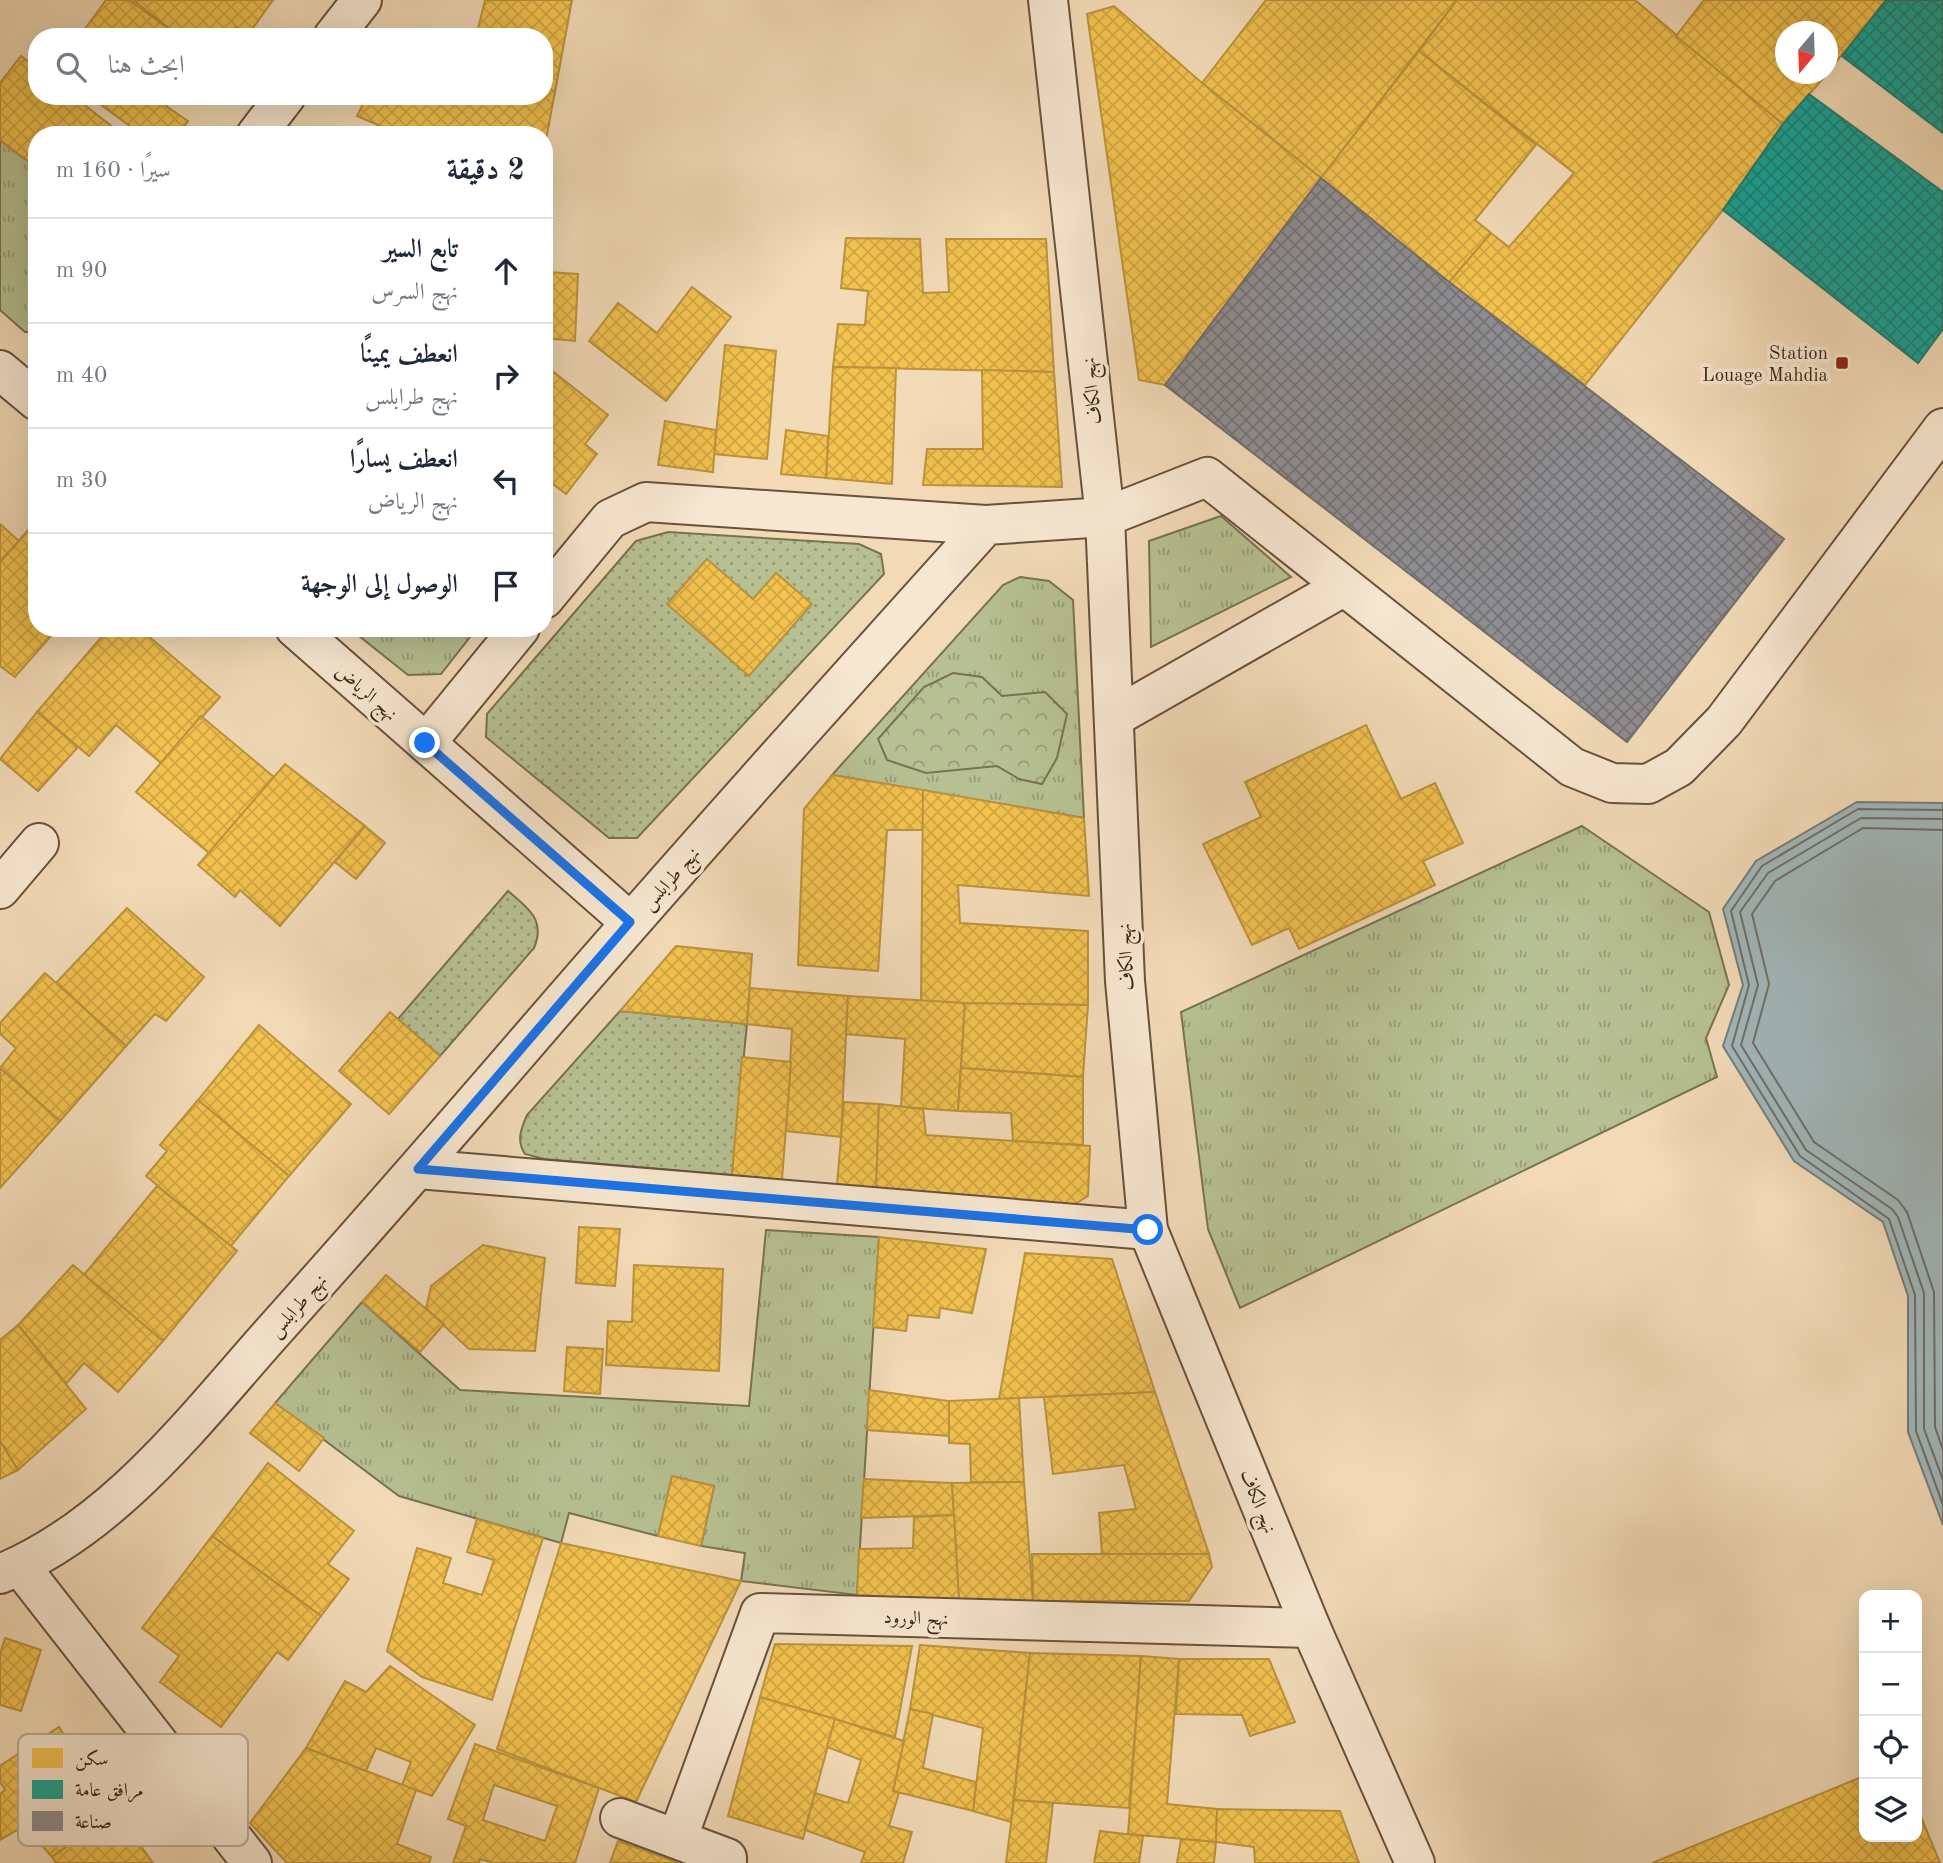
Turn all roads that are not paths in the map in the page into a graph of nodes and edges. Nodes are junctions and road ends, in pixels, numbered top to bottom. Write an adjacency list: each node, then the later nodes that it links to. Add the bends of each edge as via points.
1 (362, 0): 3 (street)
2 (1048, 0): 9 (street, نهج الكاف)
3 (340, 28)
4 (279, 105): 5 (street)
5 (263, 126)
6 (0, 370): 7 (street)
7 (28, 393)
8 (1943, 428): 11 (street, via 1724,720 1679,767 1648,784 1612,783 1572,767)
9 (1105, 517): 10 (street); 11 (street, via 1207,477); 15 (street, نهج الكاف)
10 (986, 525): 12 (street, via 646,502 610,519); 19 (street, نهج طرابلس)
11 (1343, 587): 15 (street)
12 (553, 588)
13 (305, 637): 16 (street, نهج الرياض)
14 (513, 637): 16 (street)
15 (1115, 717): 21 (street, نهج الكاف, via 1125,981)
16 (425, 743): 19 (street, نهج الرياض)
17 (39, 843): 18 (street)
18 (0, 889)
19 (630, 922): 20 (street, نهج طرابلس)
20 (418, 1169): 21 (street); 22 (street, نهج طرابلس, via 164,1454 101,1514)
21 (1148, 1230): 23 (street, نهج الكاف)
22 (10, 1570): 24 (street)
23 (1311, 1628): 26 (street, نهج الورود, via 760,1612); 30 (street, نهج الكاف)
24 (145, 1734)
25 (620, 1818): 26 (street)
26 (678, 1838): 29 (street, via 727,1858)
27 (237, 1846): 28 (street)
28 (251, 1863)
29 (727, 1863)
30 (1415, 1863)

